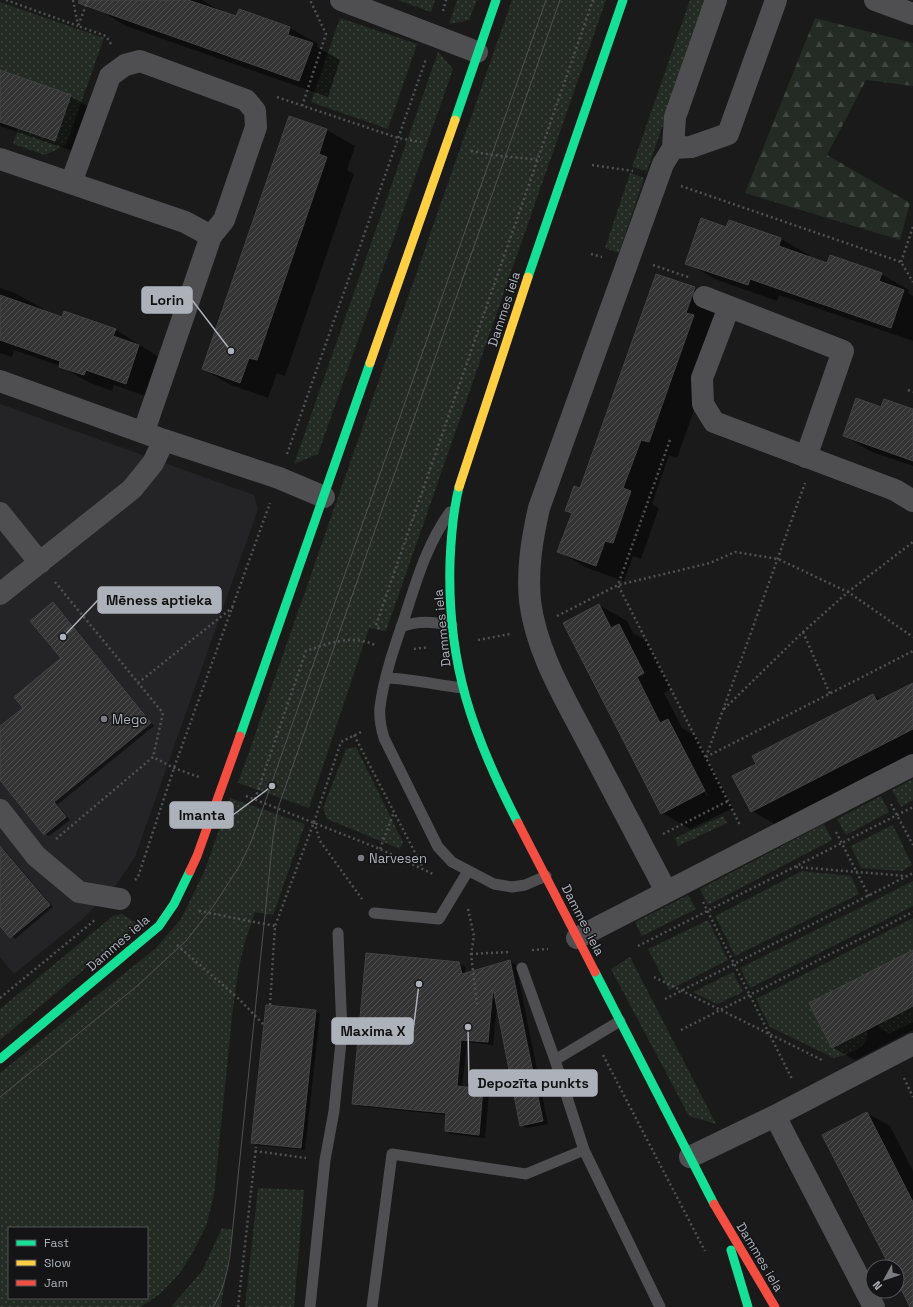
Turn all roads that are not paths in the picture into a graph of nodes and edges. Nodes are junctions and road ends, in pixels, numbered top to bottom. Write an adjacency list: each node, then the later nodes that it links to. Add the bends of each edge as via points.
1 (341, 0): 8 (street)
2 (496, 0): 8 (street, Dammes iela)
3 (623, 0): 21 (street, Dammes iela, via 566,163)
4 (716, 0): 9 (street, via 675,117)
5 (776, 0): 9 (street, via 728,134 691,147)
6 (876, 0): 7 (street)
7 (913, 14)
8 (477, 52): 19 (street, Dammes iela)
9 (673, 148): 33 (street, via 658,177 540,508 531,545 528,580 536,627 554,678)
10 (0, 159): 11 (street)
11 (71, 183): 12 (street, via 185,222); 12 (street, via 110,76 125,64 140,61 246,100 255,111 256,127 224,220)
12 (211, 236): 16 (street)
13 (704, 297): 14 (street)
14 (728, 307): 18 (street, via 702,378 703,404 714,422); 18 (street, via 843,351)
15 (0, 381): 16 (street)
16 (144, 431): 17 (street)
17 (164, 440): 19 (street, via 279,478); 23 (street, via 153,463 132,489)
18 (810, 458): 20 (street, via 896,490)
19 (324, 497): 41 (street, Dammes iela, via 197,856 177,898 159,926)
20 (913, 501)
21 (455, 505): 25 (street, Dammes iela, via 450,552); 26 (lane, via 438,529 425,555)
22 (0, 513): 23 (street)
23 (40, 563): 24 (street)
24 (0, 594)
25 (452, 625): 26 (lane, via 427,621 413,622); 28 (street, Dammes iela)
26 (401, 627): 27 (lane, via 392,652)
27 (387, 678): 28 (lane); 31 (lane, via 380,707 384,738 438,847 452,862)
28 (462, 688): 32 (street, Dammes iela, via 478,739 500,788)
29 (913, 765): 33 (street)
30 (2, 816): 34 (street, via 36,856 79,892)
31 (468, 871): 32 (lane, via 494,884 512,887 525,885); 35 (lane, via 439,919)
32 (546, 876): 37 (street, Dammes iela)
33 (666, 891): 37 (street)
34 (120, 899)
35 (374, 913)
36 (338, 933): 47 (lane, via 342,1032 334,1110 325,1160)
37 (577, 938): 39 (street, Dammes iela)
38 (522, 968): 42 (lane)
39 (620, 1021): 42 (lane); 45 (street, Dammes iela)
40 (913, 1044): 43 (street)
41 (0, 1059)
42 (555, 1060): 44 (lane)
43 (775, 1116): 45 (street); 52 (street)
44 (584, 1150): 48 (lane, via 526,1174 392,1154); 49 (lane)
45 (690, 1157): 46 (street, Dammes iela)
46 (722, 1220): 50 (street, Dammes iela); 51 (street, Dammes iela)
47 (310, 1307)
48 (372, 1307)
49 (660, 1307)
50 (748, 1307)
51 (775, 1307)
52 (874, 1307)

